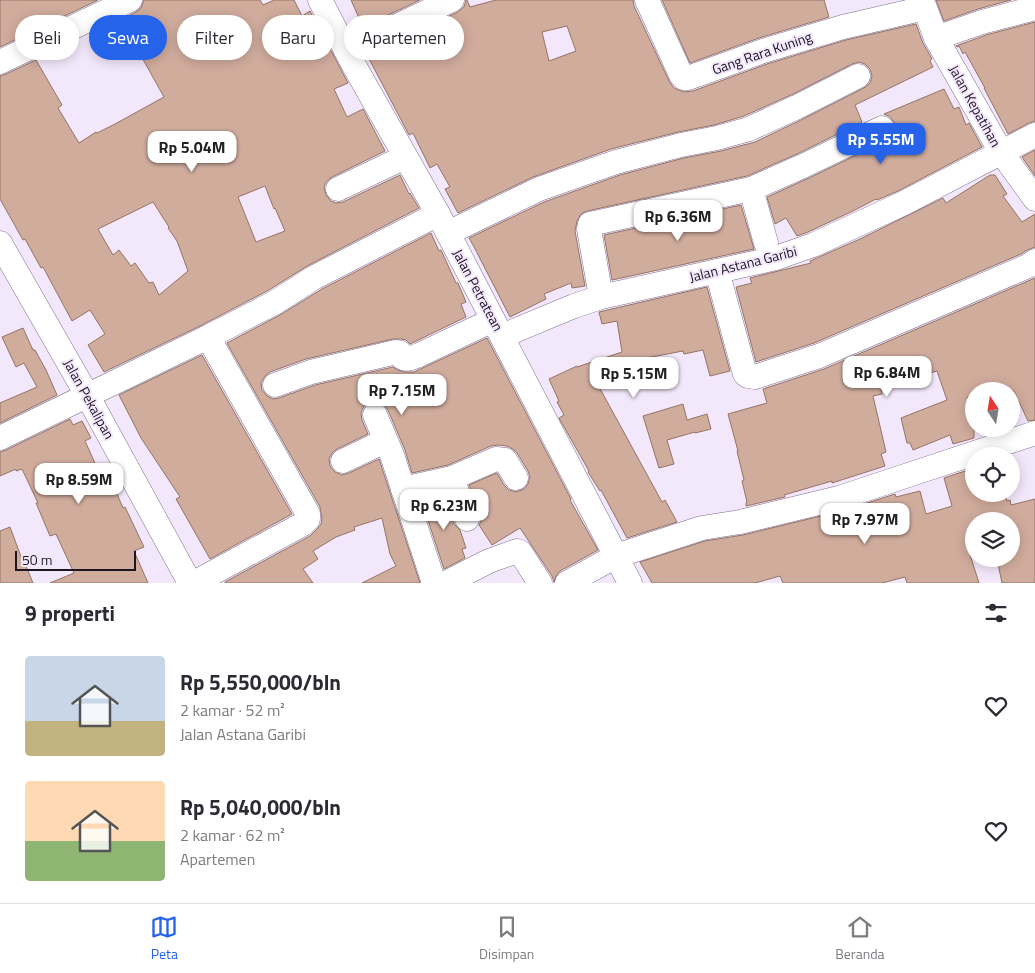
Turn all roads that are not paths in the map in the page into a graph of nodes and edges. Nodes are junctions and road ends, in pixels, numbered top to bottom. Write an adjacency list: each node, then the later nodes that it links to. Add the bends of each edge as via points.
1 (130, 0): 11 (street)
2 (320, 0): 9 (street, Jalan Petratean)
3 (647, 0): 5 (street, Gang Rara Kuning, via 684,78 843,26)
4 (448, 1): 7 (street)
5 (925, 8): 8 (street, Jalan Kepatihan)
6 (1035, 8): 8 (street)
7 (419, 15)
8 (936, 38): 15 (street, Jalan Kepatihan)
9 (344, 46)
10 (352, 60): 16 (street, Jalan Petratean)
11 (0, 62)
12 (858, 76): 20 (street, via 749,129 616,162)
13 (882, 128): 17 (street)
14 (1035, 135): 15 (street, Jalan Astana Garibi)
15 (1001, 152): 19 (street, Jalan Kepatihan); 24 (street, Jalan Astana Garibi, via 904,203 813,245 776,258)
16 (406, 157): 18 (street); 20 (street, Jalan Petratean)
17 (751, 188): 22 (street); 25 (street, via 590,224)
18 (338, 190)
19 (1035, 199)
20 (443, 224): 26 (street, Jalan Petratean); 27 (street, via 316,277)
21 (0, 243): 29 (street, Jalan Pekalipan)
22 (766, 243)
23 (1035, 261): 24 (street, via 819,356 755,377 745,374)
24 (717, 271): 25 (street, Jalan Astana Garibi)
25 (602, 297): 26 (street, Jalan Astana Garibi)
26 (497, 328): 28 (street, Jalan Astana Garibi, via 407,359 396,352 311,372); 39 (street, Jalan Petratean)
27 (208, 337): 29 (street); 40 (street, via 308,519)
28 (275, 385)
29 (87, 395): 32 (street); 40 (street, Jalan Pekalipan)
30 (375, 415): 33 (street)
31 (1035, 433): 39 (street, via 840,498 702,528)
32 (0, 438)
33 (385, 441): 34 (street); 37 (street)
34 (343, 461)
35 (452, 478): 36 (street, via 502,459); 37 (street); 38 (street)
36 (516, 478)
37 (403, 490): 41 (street)
38 (467, 519)
39 (616, 556): 44 (street); 45 (street, Jalan Petratean)
40 (192, 583)
41 (434, 583)
42 (446, 583): 43 (street, via 516,551 520,552)
43 (540, 583)
44 (568, 583)
45 (630, 583)

